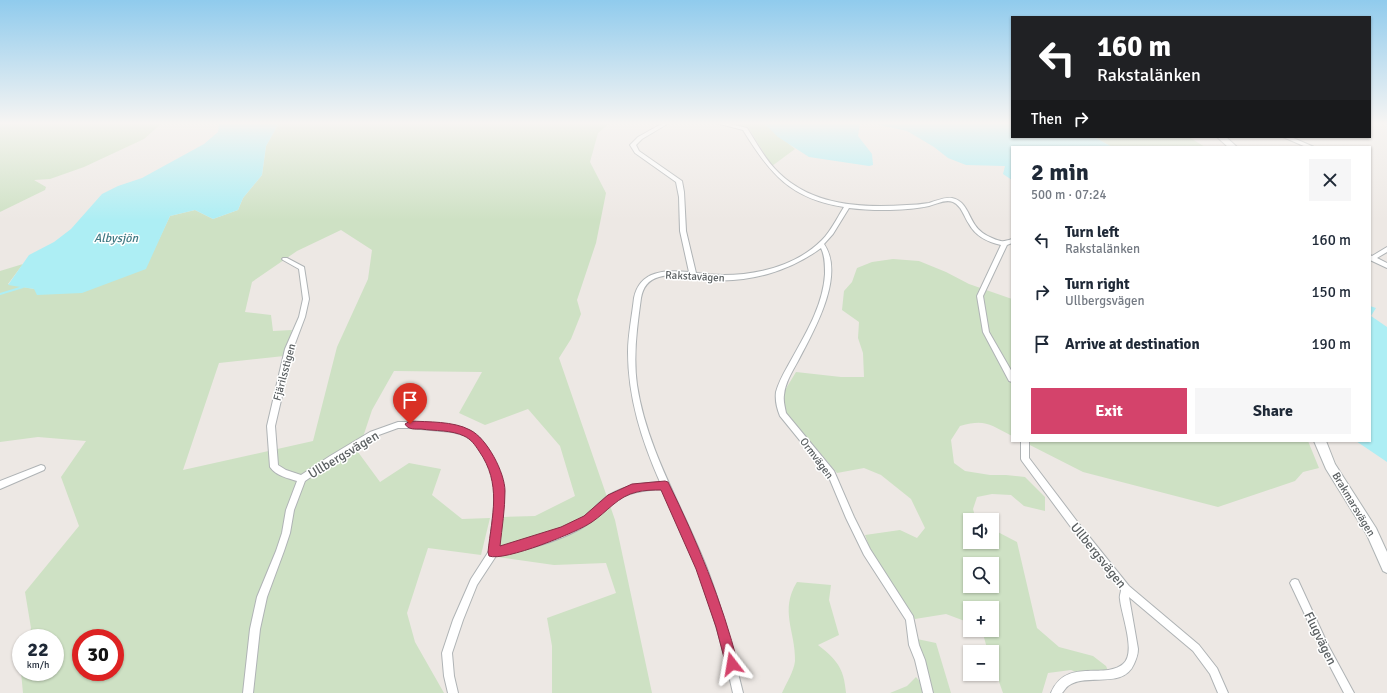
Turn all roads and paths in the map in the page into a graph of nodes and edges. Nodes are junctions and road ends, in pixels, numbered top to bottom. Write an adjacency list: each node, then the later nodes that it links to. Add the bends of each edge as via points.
1 (643, 155): 11 (street, via 679,181 682,226)
2 (760, 155): 3 (street, via 781,180 799,193)
3 (847, 207): 5 (street, Rakstavägen); 6 (street, via 925,206 952,200 961,204 978,231 988,239)
4 (1011, 242): 6 (street)
5 (821, 244): 11 (street, Rakstavägen, via 788,264 755,275 720,278); 28 (street, Ormvägen, via 826,250 828,273 823,303 787,375 780,393 780,404 783,414 831,473 867,552 910,619 914,645)
6 (1005, 244): 12 (street, via 980,296 986,332)
7 (1387, 250): 8 (street)
8 (1371, 257): 10 (street)
9 (285, 259): 16 (street, Fjärilsstigen, via 302,268 306,299 302,317 289,349 274,412 274,467)
10 (1387, 266)
11 (693, 275): 18 (street, Rakstavägen, via 656,274 641,285 631,335 630,364 635,405)
12 (1011, 377)
13 (1025, 442): 22 (street, Ullbergsvägen, via 1025,459)
14 (1320, 442): 20 (street, Brakmarsvägen, via 1330,466 1372,532)
15 (41, 468): 17 (street)
16 (302, 479): 19 (street, Ullbergsvägen, via 385,429 410,424 466,432 477,440 487,454 500,490); 25 (street, Ullbergsvägen, via 290,510 280,551 262,597 255,629)
17 (0, 485)
18 (665, 485): 19 (street, via 636,487 612,498 588,519 564,531 514,548); 27 (street, Rakstavägen, via 702,569 722,627)
19 (493, 552): 26 (street, Ullbergsvägen, via 474,582 447,653)
20 (1387, 567)
21 (1294, 583): 31 (street, Flugvägen)
22 (1126, 589): 23 (street, via 1124,598 1133,654); 30 (street, Ullbergsvägen, via 1196,648 1214,671)
23 (1125, 681)
24 (1092, 685): 29 (street, via 1071,681 1062,685)
25 (248, 693)
26 (453, 693)
27 (738, 693)
28 (928, 693)
29 (1056, 693)
30 (1222, 693)
31 (1349, 693)

